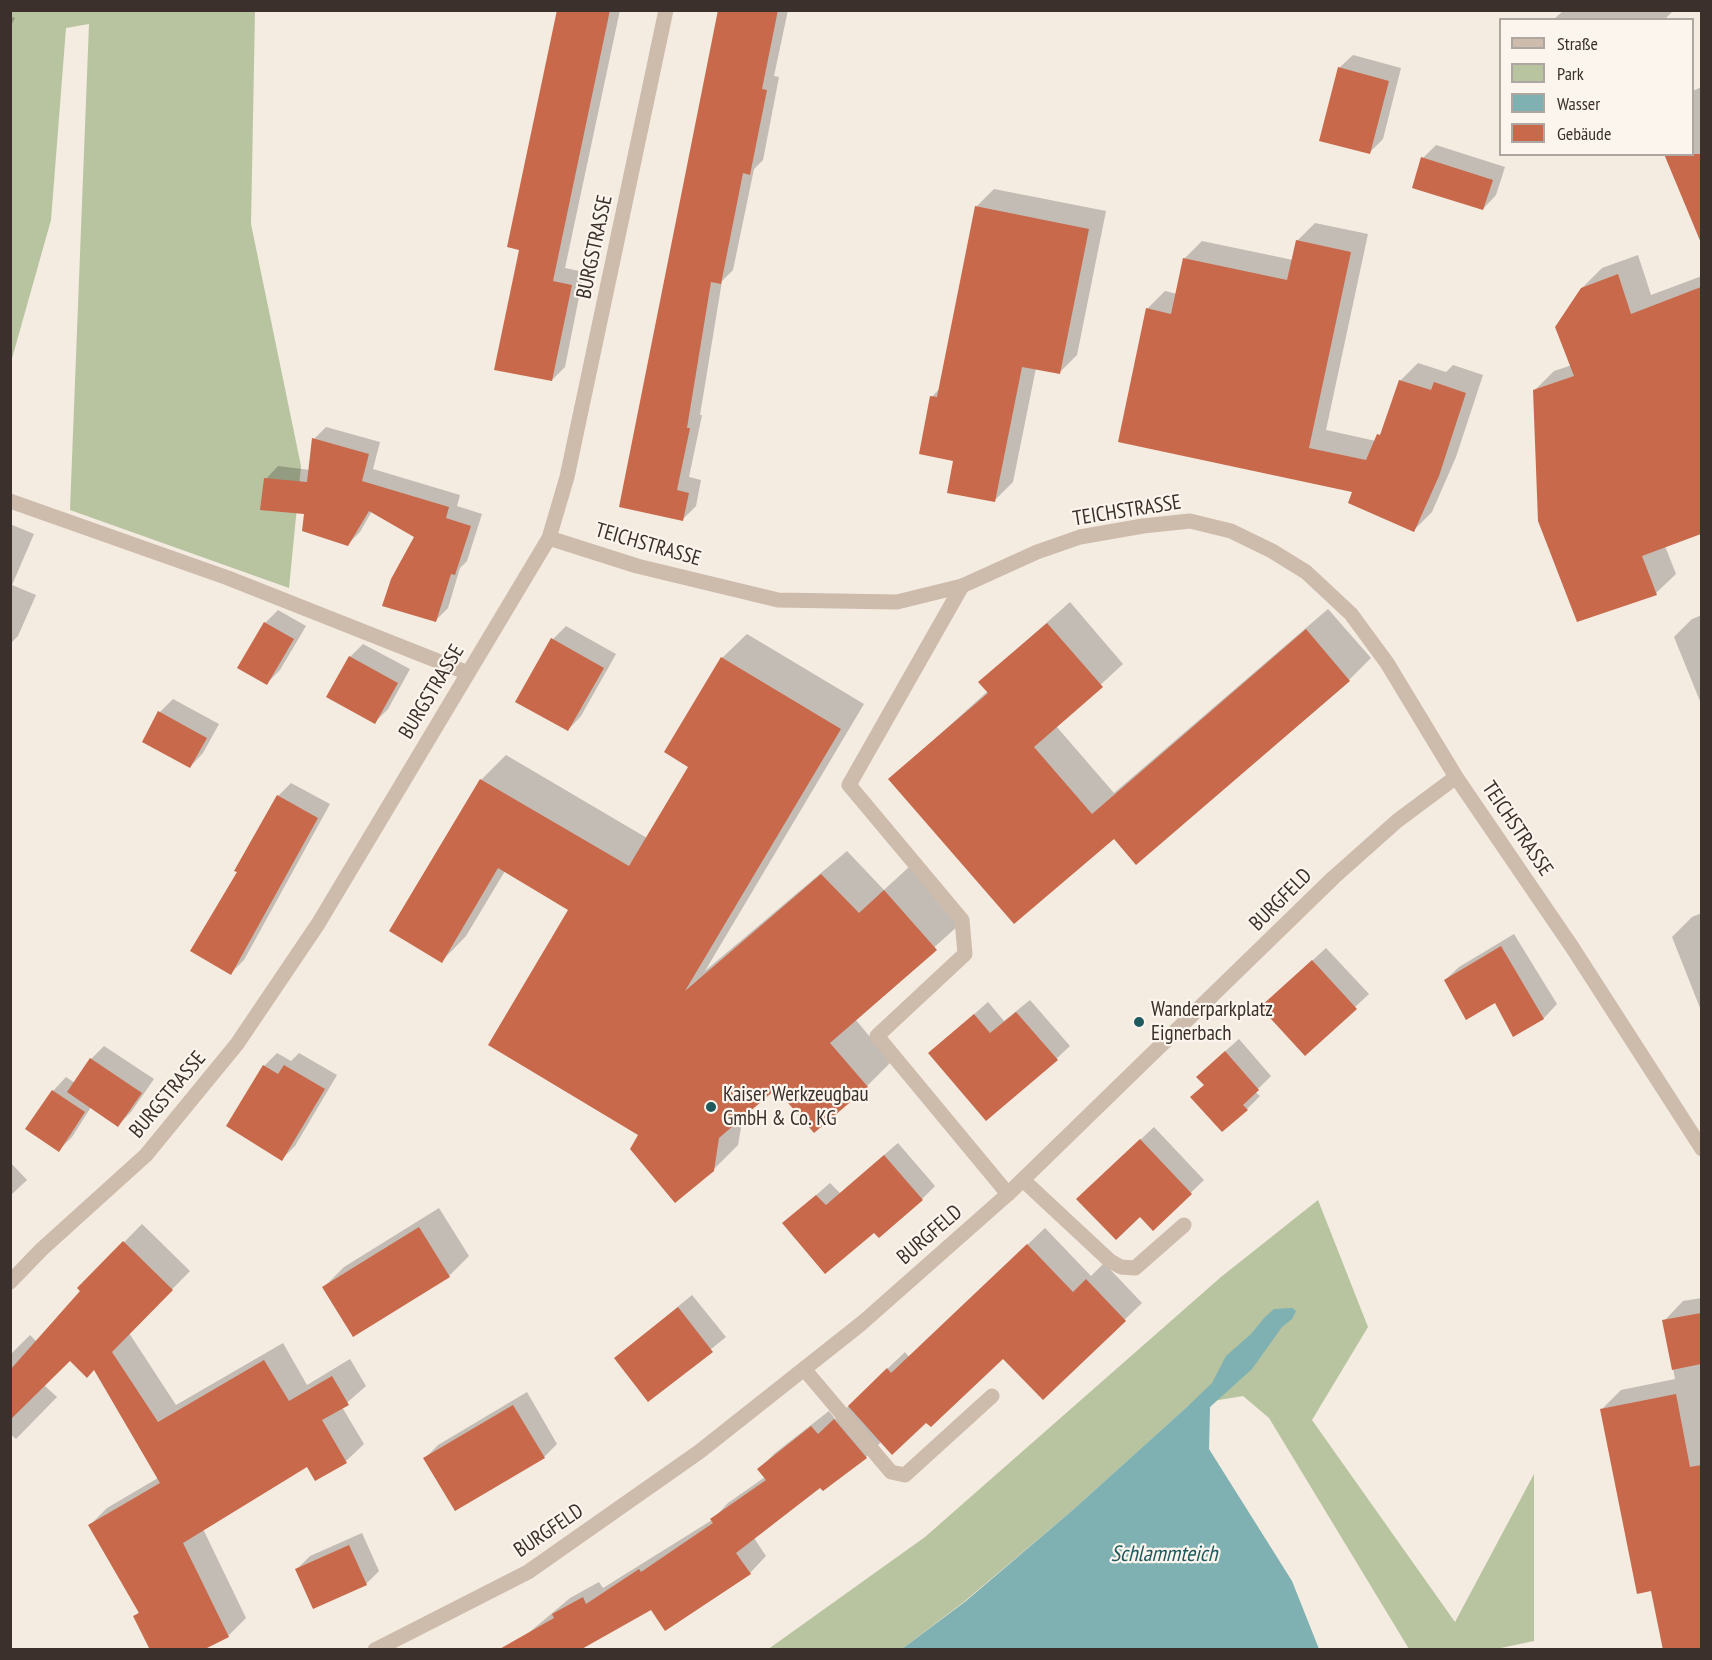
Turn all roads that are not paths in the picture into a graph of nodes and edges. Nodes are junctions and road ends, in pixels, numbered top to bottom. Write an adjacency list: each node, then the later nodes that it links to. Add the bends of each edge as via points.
1 (666, 10): 3 (street, BURGSTRASSE, via 567,477)
2 (10, 501): 5 (street, via 228,578)
3 (549, 538): 4 (street, TEICHSTRASSE, via 637,566 778,600 897,602); 5 (street, BURGSTRASSE)
4 (962, 586): 6 (street, TEICHSTRASSE, via 1080,537 1190,521 1231,531 1306,572 1351,614 1408,696); 9 (street, via 849,785 962,920 965,954 877,1036)
5 (468, 673): 11 (street, BURGSTRASSE, via 318,924 237,1044 146,1155)
6 (1456, 777): 7 (street, TEICHSTRASSE, via 1572,947); 8 (street, BURGFELD, via 1406,814 1333,878)
7 (1701, 1149)
8 (1023, 1180): 9 (street, BURGFELD); 10 (street, via 1110,1262 1121,1267 1135,1268)
9 (1008, 1194): 12 (street, BURGFELD)
10 (1184, 1225)
11 (10, 1282)
12 (804, 1369): 13 (street, via 891,1472 905,1475); 14 (street, BURGFELD, via 699,1452 528,1572)
13 (992, 1396)
14 (375, 1650)

